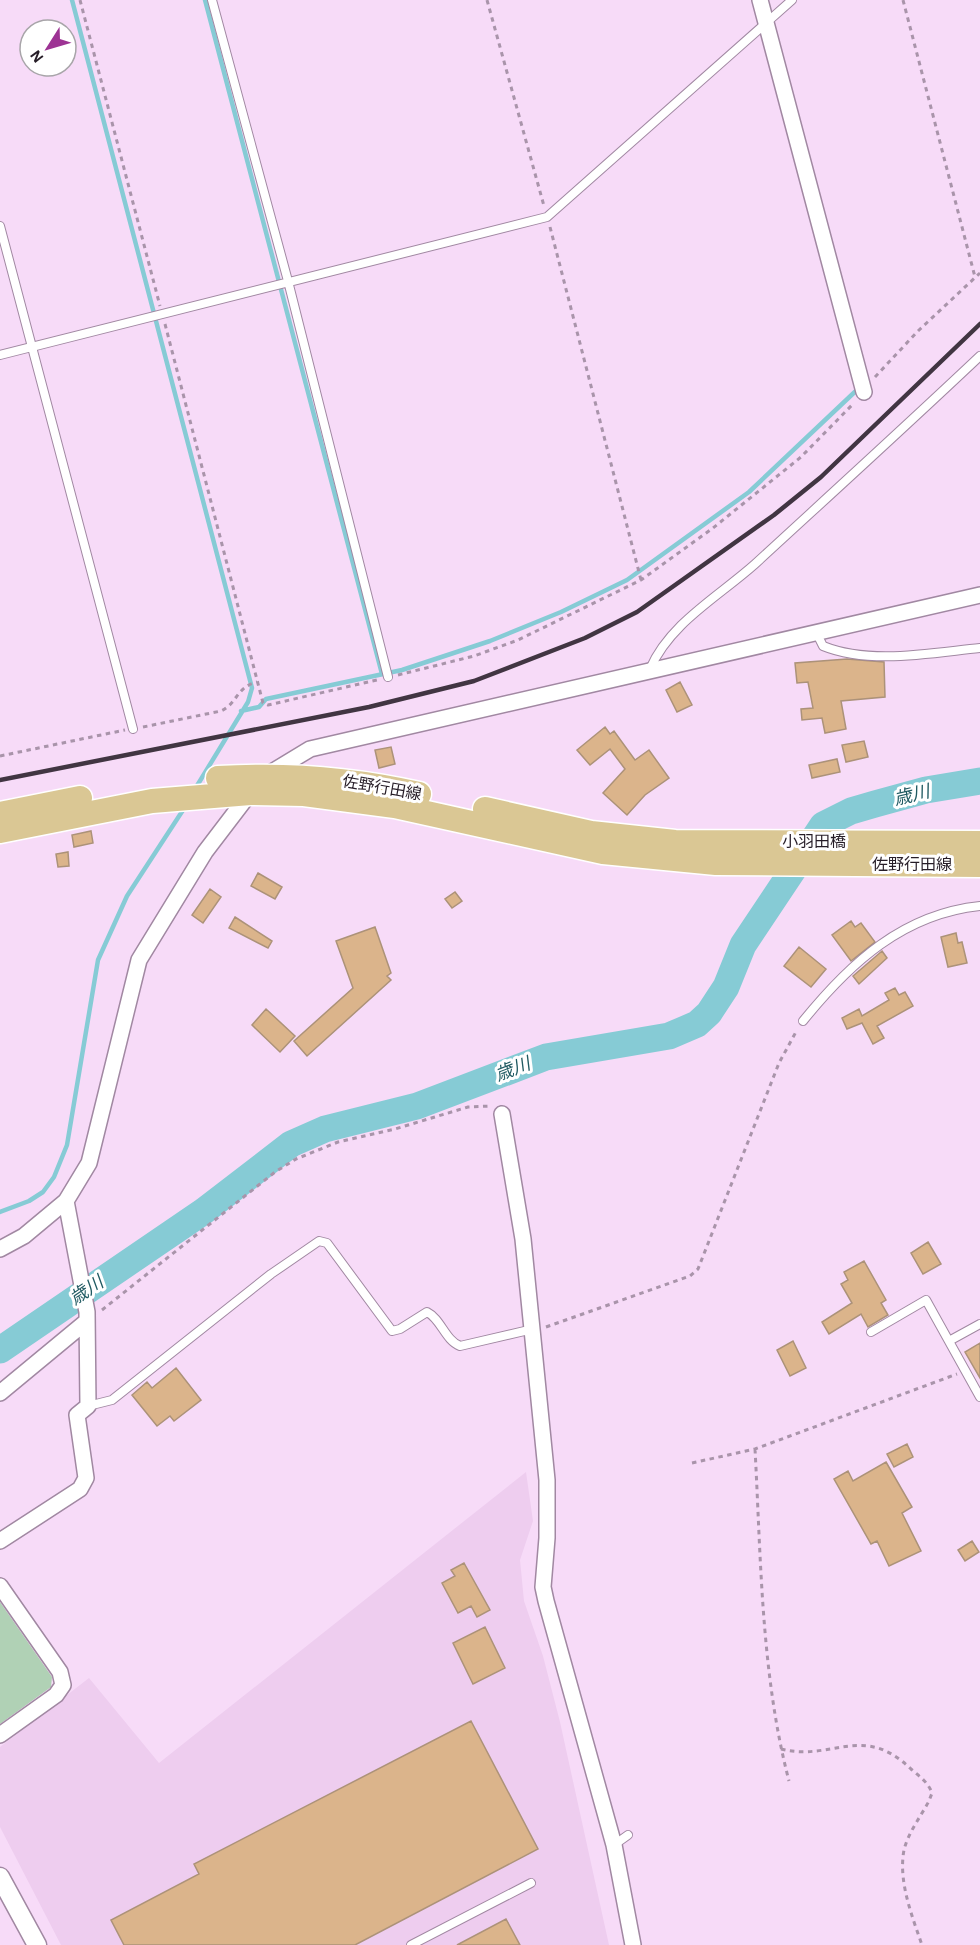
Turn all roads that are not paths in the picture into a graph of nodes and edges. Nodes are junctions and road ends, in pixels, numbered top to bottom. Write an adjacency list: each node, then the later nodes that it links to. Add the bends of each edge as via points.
1 (212, 0): 6 (lane)
2 (760, 0): 4 (street)
3 (792, 0): 4 (lane)
4 (766, 24): 6 (lane, via 548,217); 10 (street)
5 (0, 226): 7 (lane)
6 (288, 281): 7 (lane); 15 (lane)
7 (31, 347): 8 (lane); 16 (lane)
8 (0, 355)
9 (980, 356): 14 (lane, via 741,576 672,632)
10 (864, 392)
11 (980, 595): 12 (street)
12 (816, 632): 13 (lane, via 823,646 837,652 893,656); 14 (street)
13 (980, 648)
14 (650, 669): 17 (street, via 310,749)
15 (388, 677)
16 (133, 729)
17 (267, 776): 18 (street); 19 (main road, 佐野行田線, via 151,785); 21 (main road, 佐野行田線, via 337,780 404,791 591,832 675,842)
18 (249, 793): 20 (main road, 佐野行田線, via 152,801); 24 (main road, 佐野行田線, via 304,794 396,806 603,852); 30 (street, via 205,852 139,960 89,1164)
19 (0, 814)
20 (0, 831)
21 (763, 842): 22 (main road, 小羽田橋)
22 (865, 842): 23 (main road, 佐野行田線)
23 (980, 843)
24 (750, 864): 25 (main road, 小羽田橋)
25 (844, 865): 26 (main road, 佐野行田線)
26 (980, 865)
27 (980, 906): 28 (lane, via 937,913 882,943 833,984)
28 (803, 1021)
29 (502, 1114): 34 (street)
30 (66, 1201): 31 (street, via 24,1236); 32 (street)
31 (0, 1249)
32 (87, 1317): 37 (street); 39 (street)
33 (980, 1324): 36 (lane)
34 (533, 1329): 39 (lane, via 460,1346 427,1312 392,1331 327,1243 319,1241 271,1274 112,1400); 44 (street, via 547,1480 543,1587)
35 (871, 1332): 36 (lane, via 926,1300)
36 (949, 1341): 38 (lane)
37 (0, 1393)
38 (980, 1397)
39 (88, 1406): 40 (street, via 77,1415 86,1478 80,1489)
40 (0, 1541)
41 (0, 1586): 42 (street, via 60,1672 63,1685 56,1695)
42 (0, 1735)
43 (628, 1835): 44 (lane)
44 (614, 1845): 49 (street)
45 (0, 1877): 47 (street)
46 (531, 1883): 48 (lane)
47 (37, 1945)
48 (411, 1945)
49 (633, 1945)

